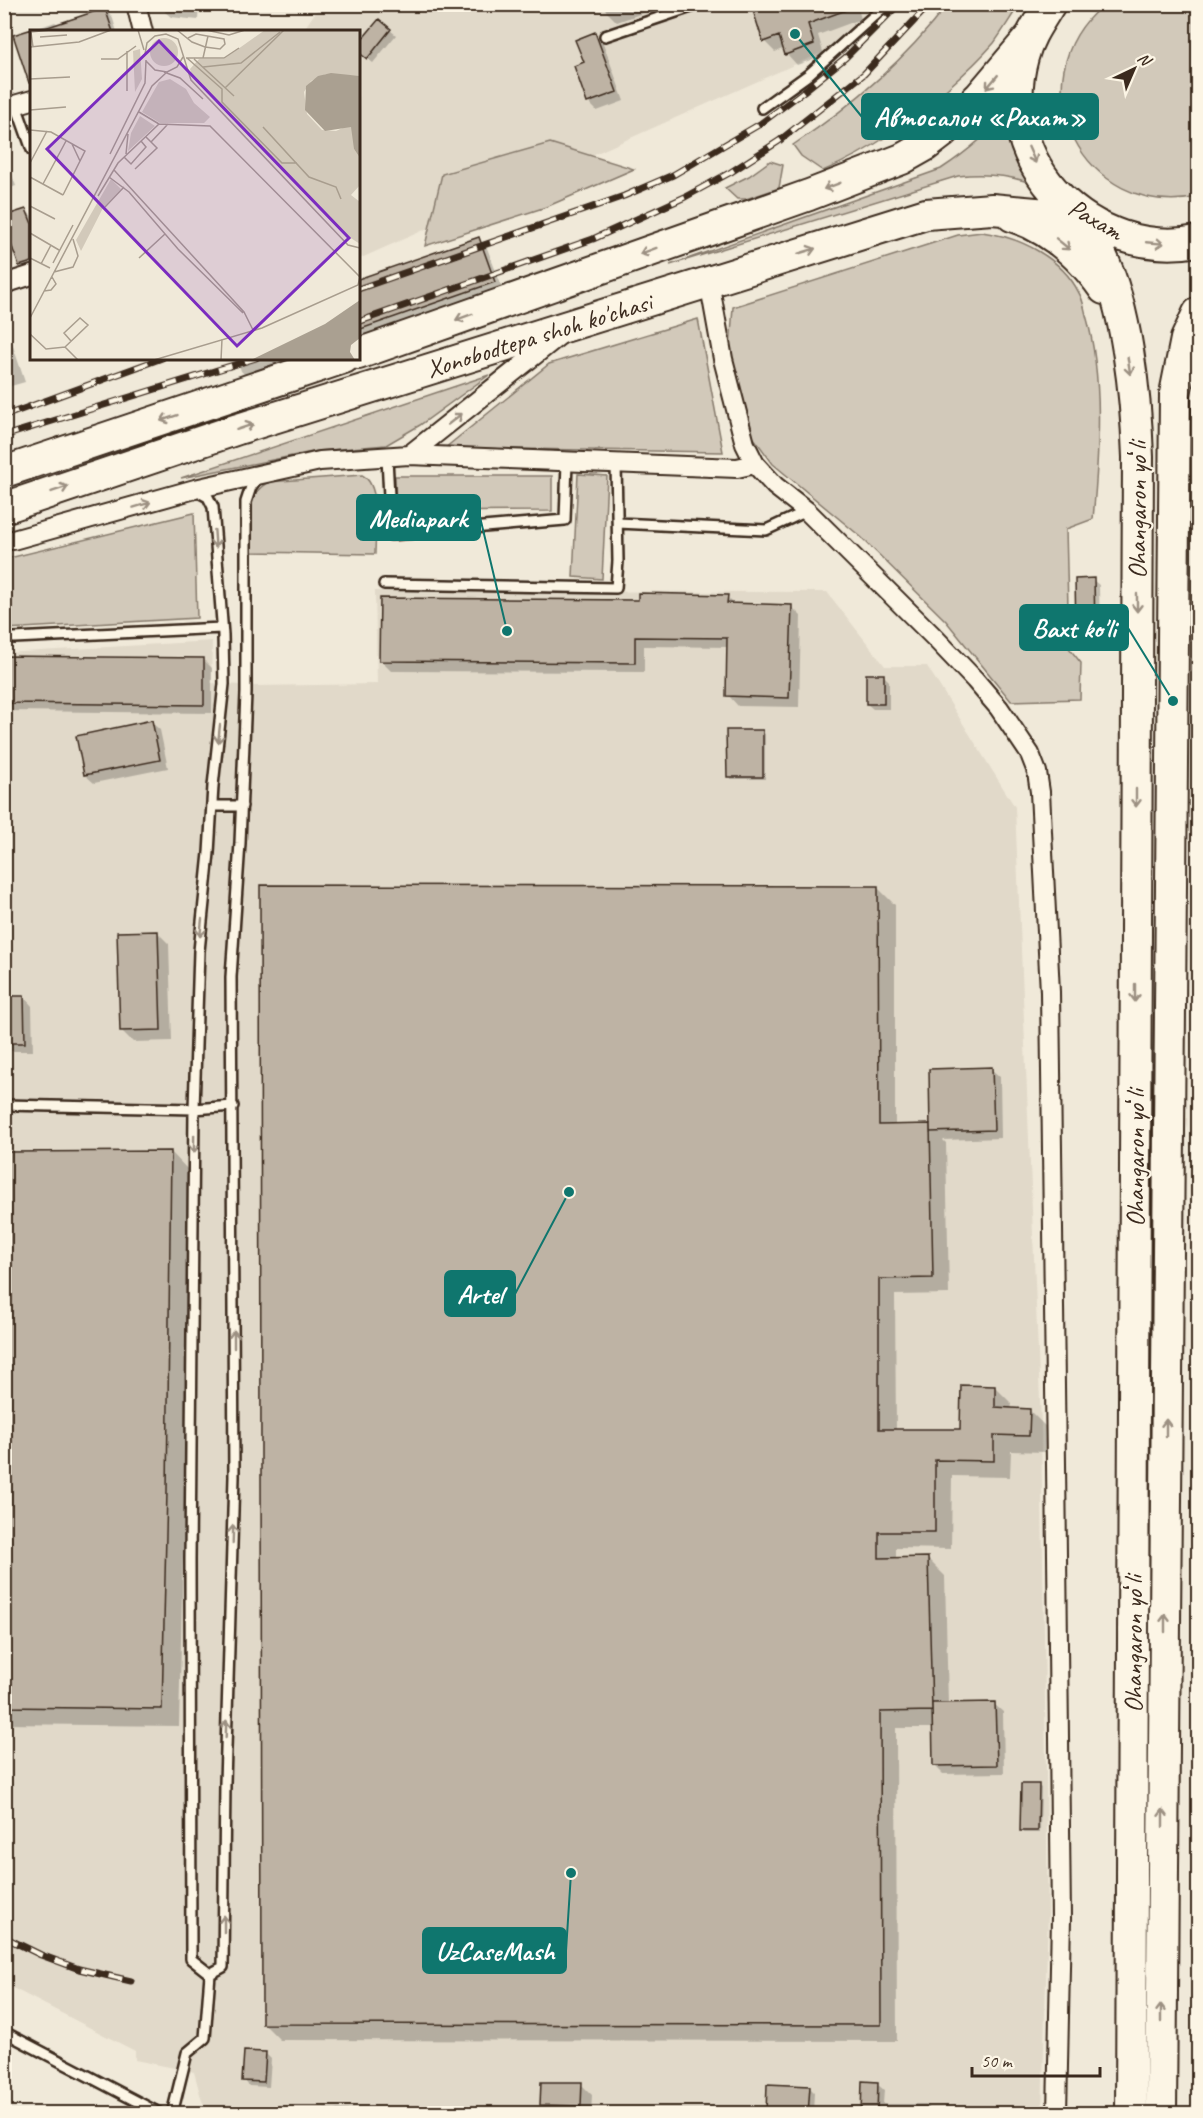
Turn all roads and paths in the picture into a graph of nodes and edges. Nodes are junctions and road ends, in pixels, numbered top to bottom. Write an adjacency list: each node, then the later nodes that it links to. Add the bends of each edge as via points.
1 (136, 4): 5 (street)
2 (700, 4): 6 (lane)
3 (887, 4): 9 (lane, via 808,75)
4 (1050, 4): 7 (highway, Рахат)
5 (142, 30)
6 (606, 36)
7 (1030, 37): 12 (highway, Рахат, one-way to 12, via 1019,80 1021,125 1037,167); 20 (highway, Xonobodtepa shoh ko'chasi, one-way to 20, via 973,103 925,146 902,159)
8 (17, 104): 10 (lane)
9 (762, 108)
10 (30, 144)
11 (992, 209): 12 (highway, Xonobodtepa shoh ko'chasi); 15 (highway, Xonobodtepa shoh ko'chasi, one-way to 11, via 926,214); 19 (highway, one-way to 19, via 1039,227 1076,255 1106,292)
12 (1073, 211): 13 (highway, Рахат, one-way to 13, via 1131,240 1167,244); 19 (highway, Ohangaron yoʻli, via 1101,254)
13 (1198, 241)
14 (30, 276): 16 (street)
15 (709, 281): 18 (highway, Xonobodtepa shoh ko'chasi); 26 (street, via 723,359 745,444)
16 (4, 284)
17 (1198, 313): 48 (highway, Ohangaron yoʻli, one-way to 17, via 1175,394 1186,339)
18 (574, 324): 22 (street, one-way to 18); 30 (highway, Xonobodtepa shoh ko'chasi, one-way to 18, via 238,429)
19 (1123, 326): 47 (highway, Ohangaron yoʻli, one-way to 47, via 1138,457)
20 (360, 353)
21 (338, 360): 27 (highway, one-way to 27)
22 (409, 455): 23 (street); 24 (street)
23 (387, 458): 24 (lane, via 391,536 565,520); 28 (street, via 320,461)
24 (567, 462): 25 (street)
25 (616, 464): 26 (street, via 737,468); 32 (lane)
26 (755, 464): 31 (street)
27 (4, 472)
28 (261, 473): 29 (street); 38 (lane, via 246,502)
29 (195, 489): 33 (street, one-way to 29); 35 (lane, one-way to 35, via 208,497 213,507)
30 (4, 508)
31 (807, 511): 32 (lane, via 766,530); 46 (street, via 993,701 1030,754 1039,782 1050,992 1061,1918)
32 (618, 523): 34 (lane, via 616,588)
33 (4, 540)
34 (384, 584)
35 (222, 628): 36 (lane); 37 (lane, one-way to 37, via 224,684)
36 (14, 638)
37 (212, 806): 38 (lane); 41 (lane, one-way to 41, via 199,951)
38 (242, 806): 40 (lane, via 231,977)
39 (4, 1106): 41 (lane)
40 (233, 1106): 41 (lane); 42 (lane, one-way to 40, via 223,1967 234,1477)
41 (194, 1109): 42 (lane, one-way to 42, via 191,1959)
42 (210, 1974): 45 (lane, via 205,2038 187,2053)
43 (4, 2032): 44 (lane)
44 (161, 2114)
45 (172, 2114)
46 (1058, 2114)
47 (1131, 2114)
48 (1161, 2114)

